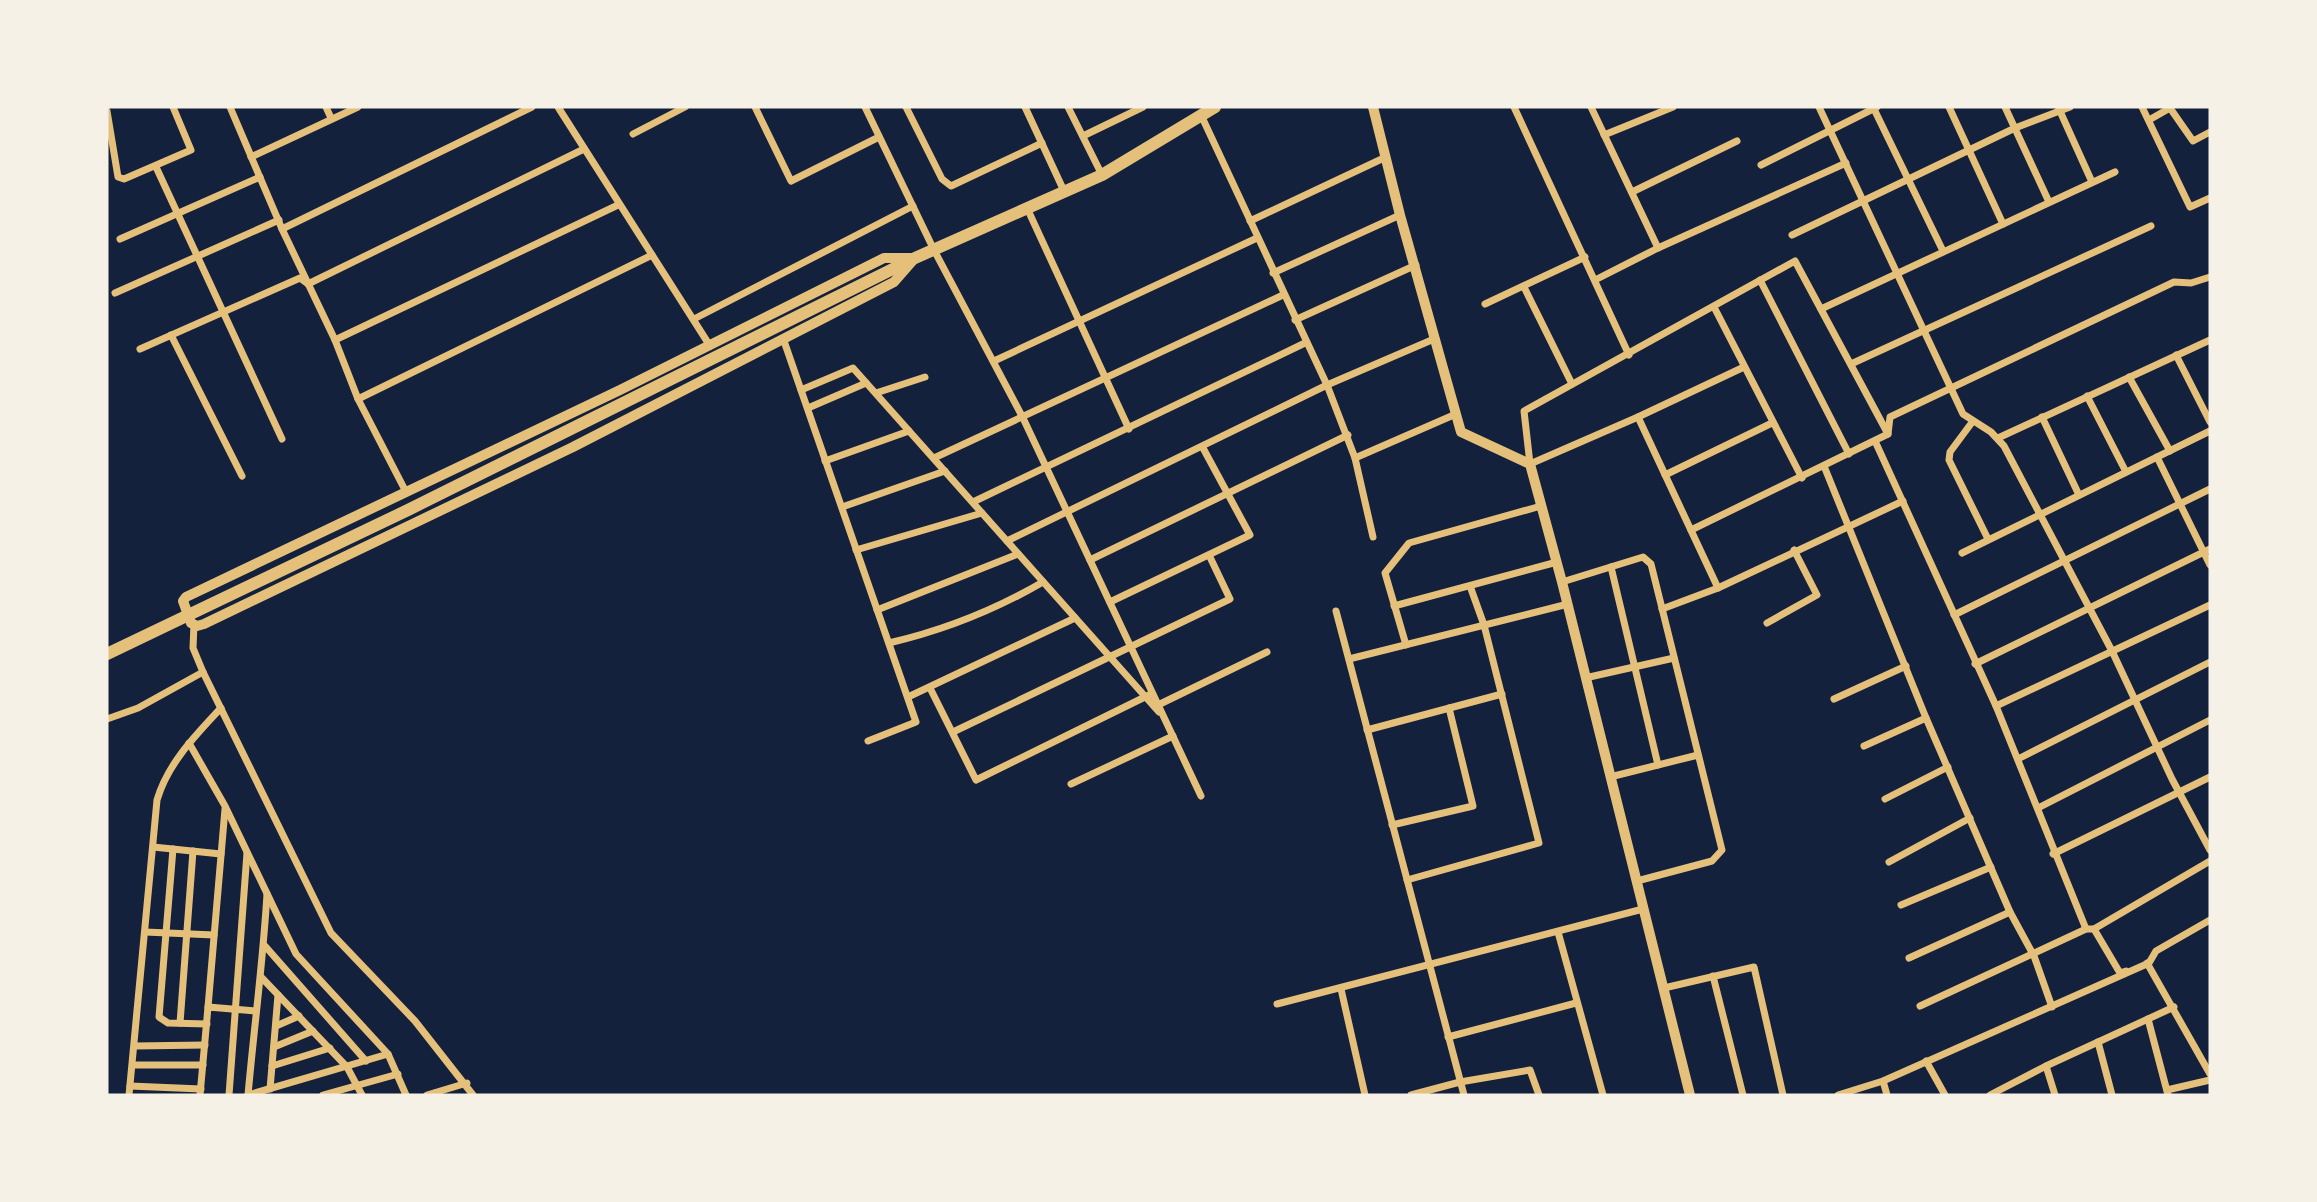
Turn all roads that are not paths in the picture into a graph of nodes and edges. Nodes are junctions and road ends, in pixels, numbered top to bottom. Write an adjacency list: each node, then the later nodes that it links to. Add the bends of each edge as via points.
1 (173, 107): 45 (street, via 191,150)
2 (230, 107): 41 (street)
3 (326, 107): 28 (street)
4 (358, 107): 28 (street)
5 (532, 107): 65 (street)
6 (558, 107): 39 (street)
7 (685, 107): 33 (street)
8 (755, 107): 36 (street, via 791,181)
9 (864, 107): 36 (street)
10 (906, 107): 38 (street, via 942,179 951,186)
11 (1025, 107): 38 (street)
12 (1068, 107): 35 (street)
13 (1143, 107): 35 (street)
14 (1216, 107): 27 (main road)
15 (1373, 107): 42 (street)
16 (1514, 107): 74 (street)
17 (1591, 107): 34 (street)
18 (1673, 107): 34 (street)
19 (1819, 107): 31 (street)
20 (1949, 107): 40 (street)
21 (2005, 107): 30 (street)
22 (2070, 107): 25 (street)
23 (2142, 107): 29 (street)
24 (1876, 108): 31 (street); 49 (street)
25 (2059, 109): 30 (street); 50 (street)
26 (107, 111): 45 (street, via 118,177)
27 (1201, 114): 47 (main road); 62 (street)
28 (331, 118): 41 (street)
29 (2149, 120): 32 (street, via 2170,108 2193,141); 53 (street, via 2190,207)
30 (2015, 128): 40 (street); 55 (street)
31 (1829, 129): 43 (street); 44 (street)
32 (2210, 132)
33 (633, 134)
34 (1604, 135): 52 (street)
35 (1083, 136): 47 (street)
36 (880, 137): 57 (street)
37 (1737, 141): 52 (street)
38 (1042, 144): 51 (street)
39 (584, 149): 56 (street); 82 (street)
40 (1969, 150): 49 (street); 63 (street)
41 (251, 157): 48 (street)
42 (1385, 157): 60 (street); 62 (street)
43 (1846, 163): 54 (street); 69 (street)
44 (1761, 165)
45 (156, 167): 59 (street)
46 (2115, 172): 50 (street)
47 (1102, 176): 51 (main road)
48 (260, 177): 59 (street); 61 (street)
49 (1908, 178): 54 (street); 71 (street)
50 (2092, 181): 55 (street)
51 (1064, 191): 58 (main road)
52 (1632, 192): 69 (street)
53 (2210, 198)
54 (1863, 200): 66 (street); 78 (street)
55 (2049, 202): 63 (street)
56 (618, 205): 72 (street); 96 (street)
57 (913, 206): 70 (street); 90 (street)
58 (1026, 207): 70 (main road); 92 (street)
59 (178, 213): 68 (street); 73 (street)
60 (1400, 215): 76 (street); 77 (street)
61 (279, 220): 65 (street); 73 (street)
62 (1250, 222): 67 (street)
63 (2003, 223): 71 (street)
64 (2151, 226): 93 (street)
65 (282, 229): 82 (street)
66 (1792, 235)
67 (1257, 238): 77 (street); 92 (street)
68 (120, 239)
69 (1658, 248): 80 (street)
70 (934, 250): 75 (main road); 104 (street)
71 (1943, 251): 78 (street)
72 (652, 254): 90 (street); 117 (street)
73 (198, 255): 84 (street); 89 (street)
74 (1585, 257): 80 (street); 83 (street)
75 (915, 258): 98 (street, via 894,282); 100 (street, via 884,258); 199 (main road)
76 (1416, 265): 91 (street); 95 (street)
77 (1273, 273): 85 (street)
78 (1897, 273): 88 (street); 93 (street)
79 (2210, 277): 113 (street, via 2191,284 2174,282)
80 (1595, 280): 102 (street)
81 (1760, 280): 87 (street); 88 (street, via 1795,261); 136 (street)
82 (308, 284): 89 (street, via 300,278); 96 (street)
83 (1524, 287): 86 (street); 111 (street)
84 (115, 293)
85 (1283, 295): 91 (street); 109 (street)
86 (1485, 304)
87 (1714, 307): 102 (street); 106 (street)
88 (1821, 309): 105 (street)
89 (224, 311): 94 (street); 132 (street)
90 (694, 319): 100 (street)
91 (1295, 320): 99 (street)
92 (1079, 321): 104 (street); 109 (street)
93 (1925, 332): 105 (street); 113 (street)
94 (171, 335): 101 (street); 147 (street)
95 (1434, 339): 112 (street); 119 (street)
96 (335, 340): 117 (street)
97 (2210, 340): 103 (street)
98 (784, 341): 114 (street); 192 (street, via 530,468 204,624)
99 (1305, 343): 112 (street); 126 (street)
100 (710, 346): 150 (street)
101 (140, 349)
102 (1629, 355): 111 (street)
103 (2176, 355): 108 (street); 124 (street)
104 (994, 362): 122 (street)
105 (1851, 364): 129 (street)
106 (1744, 367): 120 (street); 125 (street)
107 (925, 376): 115 (street)
108 (2129, 377): 116 (street); 135 (street)
109 (1106, 379): 122 (street); 126 (street)
110 (866, 383): 114 (street, via 853,368); 115 (street); 118 (street)
111 (1572, 384): 141 (street, via 1524,411)
112 (1327, 385): 130 (street); 134 (street)
113 (1951, 389): 123 (street, via 1963,414); 129 (street, via 1890,417)
114 (801, 390): 118 (street)
115 (876, 393): 127 (street)
116 (2087, 396): 121 (street); 145 (street)
117 (358, 399): 150 (street)
118 (808, 408): 140 (street)
119 (1456, 414): 139 (street); 141 (street, via 1461,432)
120 (1638, 417): 141 (street); 146 (street)
121 (2042, 417): 131 (street); 152 (street)
122 (1023, 418): 138 (street); 143 (street)
123 (1973, 421): 131 (street); 164 (street, via 1949,460)
124 (2210, 422)
125 (1772, 423): 146 (street); 148 (street)
126 (1129, 429): 143 (street)
127 (909, 430): 138 (street); 140 (street)
128 (2210, 431): 135 (street)
129 (1888, 433): 133 (street)
130 (1348, 435): 139 (street); 151 (street)
131 (1998, 438): 160 (street)
132 (282, 439)
133 (1875, 441): 136 (street); 153 (street)
134 (1203, 448): 151 (street); 159 (street)
135 (2170, 451): 137 (street)
136 (1849, 454): 142 (street)
137 (2157, 457): 145 (street); 155 (street)
138 (934, 458): 144 (street)
139 (1355, 458): 163 (street)
140 (825, 461): 157 (street)
141 (1530, 464): 156 (street)
142 (1824, 466): 148 (street); 161 (street)
143 (1047, 468): 154 (street); 159 (street)
144 (945, 471): 154 (street); 157 (street)
145 (2126, 472): 152 (street)
146 (1665, 475): 162 (street)
147 (242, 476)
148 (1802, 478): 162 (street)
149 (2210, 489): 155 (street)
150 (405, 490): 192 (street, via 186,597 183,601)
151 (1225, 492): 171 (street, via 1250,535); 172 (street)
152 (2079, 495): 160 (street)
153 (1903, 501): 161 (street); 189 (street)
154 (973, 502): 158 (street)
155 (2180, 504): 168 (street); 173 (street)
156 (1541, 506): 174 (street); 184 (street, via 1404,546 1385,573)
157 (842, 507): 166 (street)
158 (982, 513): 165 (street); 166 (street)
159 (1068, 513): 165 (street); 172 (street)
160 (2040, 514): 164 (street); 173 (street)
161 (1850, 525): 167 (street); 205 (street)
162 (1691, 530): 180 (street)
163 (1373, 537)
164 (1988, 540): 169 (street)
165 (1007, 541): 170 (street)
166 (856, 550): 187 (street)
167 (1794, 550): 180 (street); 191 (street, via 1817,596)
168 (2207, 550): 175 (street); 185 (street)
169 (1962, 553)
170 (1018, 554): 177 (street); 187 (street)
171 (1209, 555): 181 (street); 196 (street, via 1230,598)
172 (1090, 560): 181 (street)
173 (2062, 560): 185 (street); 189 (street)
174 (1557, 562): 178 (street); 179 (street)
175 (2210, 565)
176 (1611, 567): 178 (street); 186 (street, via 1648,559); 206 (street)
177 (1043, 582): 190 (street); 194 (street, via 966,622)
178 (1562, 582): 182 (street)
179 (1470, 586): 184 (street); 193 (street)
180 (1718, 588): 186 (street)
181 (1110, 602): 196 (street)
182 (1568, 604): 193 (street); 208 (street)
183 (2210, 605): 197 (street)
184 (1394, 606): 195 (street)
185 (2088, 606): 197 (street); 204 (street)
186 (1662, 609): 201 (street)
187 (877, 610): 194 (street)
188 (1336, 611): 202 (street)
189 (1954, 615): 204 (street)
190 (1075, 618): 200 (street); 209 (street)
191 (1768, 623)
192 (194, 624): 207 (street, via 193,648)
193 (1484, 625): 195 (street); 210 (street)
194 (889, 643): 212 (street)
195 (1406, 645): 202 (street)
196 (1131, 646): 200 (street); 211 (street)
197 (2112, 651): 214 (street); 216 (street)
198 (1267, 652): 215 (street)
199 (107, 654)
200 (1109, 656): 211 (street); 224 (street)
201 (1674, 657): 206 (street); 230 (street)
202 (1349, 659): 223 (street)
203 (2210, 662): 214 (street)
204 (1975, 664): 216 (street)
205 (1906, 666): 213 (street); 220 (street)
206 (1634, 667): 208 (street); 232 (street)
207 (203, 672): 217 (street); 221 (street, via 138,708)
208 (1585, 678): 234 (street)
209 (930, 688): 212 (street); 224 (street)
210 (1502, 694): 218 (street); 254 (street, via 1539,843)
211 (1149, 695): 215 (street); 219 (street); 224 (street, via 976,780)
212 (908, 697): 226 (street, via 916,722)
213 (1834, 699)
214 (2135, 699): 229 (street); 231 (street)
215 (1158, 705): 219 (street)
216 (1996, 706): 231 (street)
217 (221, 708): 227 (street); 310 (street, via 331,933)
218 (1449, 708): 223 (street); 243 (street, via 1473,806)
219 (1161, 715): 225 (street)
220 (1926, 718): 228 (street); 233 (street)
221 (107, 719)
222 (2210, 720): 229 (street)
223 (1367, 730): 243 (street)
224 (953, 732)
225 (1173, 736): 236 (street); 238 (street)
226 (869, 741)
227 (189, 743): 240 (street); 244 (street, via 161,787)
228 (1864, 746)
229 (2157, 747): 237 (street); 241 (street)
230 (1698, 755): 232 (street); 255 (street, via 1722,850 1712,861)
231 (2018, 759): 241 (street)
232 (1658, 765): 234 (street)
233 (1948, 767): 239 (street); 242 (street)
234 (1610, 778): 255 (street)
235 (2210, 778): 237 (street)
236 (1071, 784)
237 (2180, 792): 246 (street); 250 (street)
238 (1201, 796)
239 (1885, 799)
240 (225, 806): 248 (street); 249 (street)
241 (2038, 808): 250 (street)
242 (1970, 818): 251 (street); 253 (street)
243 (1392, 825): 254 (street)
244 (153, 847): 245 (street); 262 (street)
245 (173, 849): 247 (street); 264 (street)
246 (2210, 850)
247 (193, 851): 249 (street); 265 (street)
248 (247, 852): 256 (street); 283 (street)
249 (221, 854): 266 (street)
250 (2053, 854): 261 (street)
251 (1889, 862)
252 (2210, 862): 261 (street)
253 (1991, 867): 257 (street); 259 (street)
254 (1407, 880): 271 (street)
255 (1637, 881): 258 (street)
256 (267, 893): 267 (street); 297 (street, via 296,954)
257 (1901, 905)
258 (1643, 909): 263 (street); 274 (street)
259 (2010, 912): 268 (street); 269 (street)
260 (2210, 920): 270 (street, via 2157,951)
261 (2090, 929): 268 (street); 270 (street, via 2120,973)
262 (145, 932): 264 (street); 294 (street)
263 (1558, 932): 271 (street); 277 (street)
264 (166, 933): 265 (street); 287 (street, via 158,1011 163,1021)
265 (187, 934): 266 (street); 287 (street)
266 (214, 935): 280 (street)
267 (264, 945): 273 (street); 298 (street)
268 (2034, 956): 279 (street); 281 (street)
269 (1909, 958)
270 (2149, 963): 281 (street); 282 (street)
271 (1430, 967): 275 (street); 291 (street)
272 (1713, 976): 274 (street); 331 (street); 332 (street, via 1754,967)
273 (262, 978): 276 (street); 284 (street)
274 (1664, 988): 330 (street)
275 (1341, 989): 278 (street); 325 (street)
276 (278, 995): 285 (street); 289 (street)
277 (1576, 1003): 291 (street); 329 (street)
278 (1277, 1004)
279 (1920, 1006)
280 (208, 1007): 283 (street); 288 (street)
281 (2052, 1007): 299 (street)
282 (2174, 1007): 286 (street); 306 (street)
283 (237, 1010): 284 (street); 318 (street)
284 (256, 1012): 319 (street)
285 (299, 1016): 289 (street); 290 (street)
286 (2148, 1018): 292 (street); 316 (street)
287 (180, 1023): 288 (street)
288 (207, 1024): 293 (street)
289 (276, 1026): 295 (street)
290 (313, 1031): 295 (street); 296 (street)
291 (1448, 1037): 309 (street)
292 (2098, 1042): 303 (street); 338 (street)
293 (205, 1045): 294 (street); 301 (street)
294 (135, 1046): 300 (street)
295 (274, 1047): 302 (street)
296 (330, 1048): 302 (street); 304 (street)
297 (388, 1054): 298 (street); 305 (street)
298 (366, 1061): 304 (street)
299 (1926, 1061): 308 (street); 335 (street)
300 (133, 1065): 301 (street); 311 (street)
301 (203, 1065): 314 (street)
302 (272, 1066): 313 (street)
303 (2046, 1066): 315 (street); 337 (street)
304 (348, 1067): 312 (street); 313 (street)
305 (398, 1074): 312 (street); 322 (street)
306 (2210, 1074)
307 (2210, 1080): 316 (street)
308 (1884, 1081): 333 (street); 334 (street)
309 (1460, 1082): 326 (street); 327 (street); 328 (street, via 1530,1070)
310 (467, 1083): 323 (street); 324 (street)
311 (130, 1086): 314 (street); 317 (street)
312 (356, 1086): 320 (street); 321 (street)
313 (270, 1089): 319 (street)
314 (201, 1092)
315 (2003, 1092): 336 (street)
316 (2167, 1092)
317 (129, 1095)
318 (229, 1095)
319 (248, 1095)
320 (323, 1095)
321 (362, 1095)
322 (406, 1095)
323 (427, 1095)
324 (474, 1095)
325 (1365, 1095)
326 (1410, 1095)
327 (1464, 1095)
328 (1539, 1095)
329 (1603, 1095)
330 (1690, 1095)
331 (1744, 1095)
332 (1783, 1095)
333 (1838, 1095)
334 (1887, 1095)
335 (1945, 1095)
336 (1990, 1095)
337 (2055, 1095)
338 (2112, 1095)

